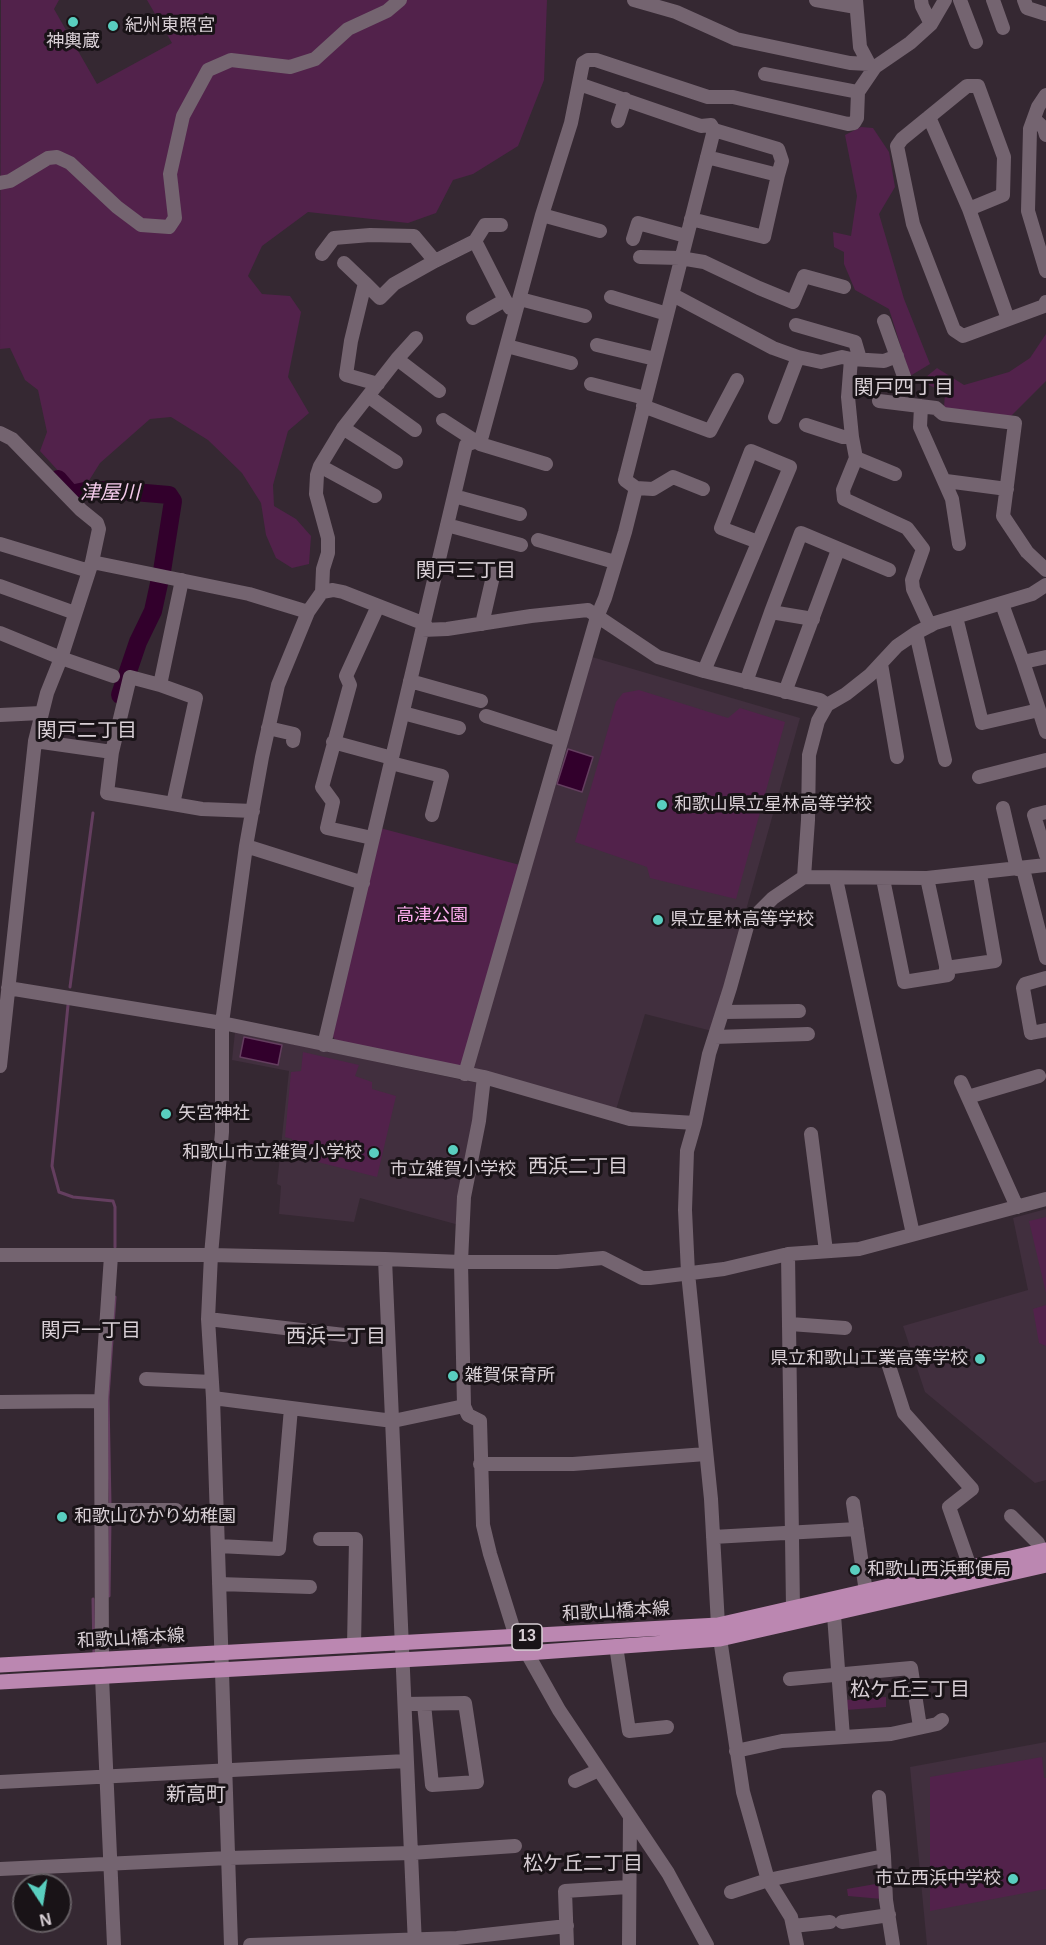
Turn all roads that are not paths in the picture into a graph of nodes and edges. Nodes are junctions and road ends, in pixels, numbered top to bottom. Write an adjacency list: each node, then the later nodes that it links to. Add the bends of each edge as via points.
1 (400, 0): 27 (street, via 387,11 348,29 315,58 290,67 231,60 208,70 183,116 170,174 175,218 169,227 141,225 70,163 57,157)
2 (634, 0): 14 (street, via 676,12 736,39)
3 (816, 0): 9 (street)
4 (921, 0): 11 (street)
5 (945, 0): 11 (street)
6 (960, 0): 13 (street)
7 (993, 0): 12 (street)
8 (1024, 0): 10 (street, via 1027,8)
9 (856, 3): 14 (street, via 860,47)
10 (1046, 15)
11 (931, 24): 14 (street, via 910,43)
12 (1003, 28)
13 (976, 42)
14 (872, 66): 17 (street)
15 (765, 74): 17 (street)
16 (579, 84): 17 (street, via 583,63 596,60 708,97 733,97 848,124 857,118); 19 (street); 29 (street)
17 (858, 92)
18 (1046, 94): 21 (street)
19 (625, 99): 22 (street); 23 (street, via 701,126 711,125)
20 (929, 117): 28 (street); 28 (street, via 967,86 978,86 1004,157 1003,195); 52 (street, via 897,146 914,224 954,330 963,336)
21 (1034, 119): 24 (street); 41 (street, via 1030,129 1028,211)
22 (618, 121)
23 (714, 130): 25 (street); 26 (street, via 778,149 782,161)
24 (1046, 135)
25 (707, 157): 26 (street); 30 (street)
26 (778, 175): 30 (street, via 764,237)
27 (0, 183)
28 (969, 209): 52 (street)
29 (542, 215): 32 (street); 48 (street)
30 (691, 219): 33 (street)
31 (501, 225): 35 (street, via 485,225)
32 (600, 231)
33 (686, 236): 34 (street, via 638,223); 38 (street)
34 (633, 239)
35 (475, 241): 39 (street); 46 (street)
36 (322, 254): 39 (street, via 334,237 414,236)
37 (640, 257): 38 (street)
38 (680, 258): 43 (street, via 704,262 793,302 804,276); 44 (street)
39 (435, 261): 42 (street, via 393,284 380,298)
40 (344, 263): 42 (street)
41 (1046, 271)
42 (365, 283): 66 (street, via 346,375)
43 (844, 287)
44 (673, 295): 49 (street); 59 (street, via 773,348)
45 (611, 297): 49 (street)
46 (505, 300): 48 (street, via 511,309); 51 (street)
47 (1046, 302): 52 (street)
48 (518, 305): 50 (street); 57 (street)
49 (668, 314): 61 (street)
50 (585, 316)
51 (473, 318)
52 (1008, 319)
53 (884, 321): 58 (street)
54 (796, 325): 62 (street, via 855,342)
55 (416, 338): 60 (street)
56 (597, 345): 61 (street)
57 (507, 346): 63 (street); 80 (street, via 482,436)
58 (897, 356): 62 (street, via 884,361); 65 (street)
59 (798, 357): 62 (street, via 821,362 842,357); 73 (street)
60 (397, 359): 66 (street); 68 (street)
61 (655, 359): 71 (street)
62 (855, 359): 79 (street, via 848,397)
63 (571, 363)
64 (737, 380): 71 (street, via 710,431)
65 (906, 382)
66 (378, 384): 69 (street)
67 (591, 384): 71 (street)
68 (439, 391)
69 (368, 396): 76 (street); 77 (street)
70 (879, 401): 72 (street)
71 (644, 402): 87 (street, via 625,480)
72 (921, 406): 86 (street, via 920,427); 89 (street, via 936,408 943,414 1015,423)
73 (775, 417)
74 (443, 420): 80 (street)
75 (806, 425): 79 (street)
76 (343, 428): 82 (street); 84 (street)
77 (415, 430)
78 (0, 433): 101 (street, via 12,439 97,524)
79 (852, 437): 81 (street)
80 (477, 441): 83 (street); 91 (street, via 466,445)
81 (856, 458): 85 (street); 118 (street, via 843,490 844,499 907,528 923,549 912,580)
82 (396, 462)
83 (546, 464)
84 (320, 466): 90 (street); 108 (street, via 316,494 328,538)
85 (895, 474)
86 (946, 481): 89 (street); 97 (street)
87 (636, 488): 88 (street, via 653,489 673,477); 100 (street)
88 (703, 489)
89 (1007, 489): 103 (street, via 1003,516 1027,552)
90 (375, 496)
91 (454, 496): 92 (street); 93 (street)
92 (520, 514)
93 (447, 525): 98 (street); 119 (street)
94 (538, 540): 100 (street)
95 (758, 542): 95 (street, via 721,528 751,451 790,467); 126 (street)
96 (0, 544): 101 (street)
97 (959, 544)
98 (522, 545)
99 (838, 550): 102 (street); 112 (street, via 801,533); 116 (street)
100 (615, 562): 114 (street)
101 (90, 566): 105 (street); 113 (street)
102 (889, 570)
103 (1046, 570)
104 (494, 572): 117 (street)
105 (182, 580): 111 (street); 130 (street)
106 (1046, 585): 109 (street)
107 (0, 586): 113 (street)
108 (322, 591): 110 (street, via 343,592); 111 (street)
109 (1002, 604): 115 (street); 124 (street)
110 (378, 606): 119 (street); 145 (street, via 346,676 350,685)
111 (308, 612): 139 (street, via 278,686)
112 (771, 612): 116 (street); 129 (street)
113 (75, 613): 123 (street)
114 (597, 617): 117 (street, via 588,610 574,610); 126 (street, via 658,657); 142 (street)
115 (957, 617): 118 (street); 134 (street, via 982,723)
116 (813, 619): 131 (street)
117 (482, 624): 119 (street)
118 (930, 626): 121 (street)
119 (424, 627): 128 (street)
120 (0, 633): 123 (street)
121 (916, 633): 125 (street); 149 (street)
122 (1046, 657): 124 (street)
123 (61, 658): 127 (street); 135 (street)
124 (1023, 662): 134 (street)
125 (881, 664): 133 (street); 147 (street)
126 (704, 672): 129 (street)
127 (113, 676)
128 (410, 681): 132 (street); 136 (street)
129 (746, 682): 131 (street)
130 (160, 685): 146 (street, via 130,677); 152 (street, via 196,698)
131 (785, 692): 133 (street, via 820,699)
132 (481, 701)
133 (827, 705): 163 (street, via 818,721 809,755)
134 (1039, 710): 141 (street)
135 (42, 713): 137 (street); 143 (street)
136 (403, 713): 140 (street); 148 (street)
137 (0, 715)
138 (486, 716): 142 (street)
139 (268, 728): 144 (street, via 294,734); 154 (street)
140 (459, 728)
141 (1046, 732)
142 (561, 740): 180 (street)
143 (35, 741): 146 (street); 171 (street)
144 (293, 741)
145 (333, 742): 148 (street); 157 (street, via 322,787 333,802 327,828)
146 (112, 752): 152 (street, via 107,793)
147 (897, 758)
148 (391, 760): 156 (street, via 442,776); 157 (street)
149 (945, 760)
150 (1046, 760): 151 (street)
151 (979, 777)
152 (173, 804): 154 (street)
153 (1003, 807): 161 (street)
154 (253, 811): 158 (street)
155 (1046, 812): 159 (street, via 1035,815)
156 (432, 815)
157 (372, 838): 167 (street)
158 (246, 846): 167 (street); 174 (street)
159 (1046, 855)
160 (1046, 865): 161 (street)
161 (1020, 869): 162 (street); 168 (street)
162 (980, 874): 164 (street); 169 (street, via 996,962)
163 (804, 877): 165 (street); 173 (street, via 773,898 748,923)
164 (927, 878): 166 (street); 169 (street)
165 (836, 879): 166 (street); 189 (street)
166 (883, 879): 169 (street, via 904,982 948,975)
167 (363, 883): 178 (street)
168 (1046, 958)
169 (946, 968)
170 (1046, 978): 175 (street, via 1023,988 1031,1033)
171 (6, 983): 174 (street); 179 (street)
172 (799, 1011): 173 (street)
173 (723, 1012): 177 (street)
174 (222, 1023): 178 (street); 193 (street, via 222,1132)
175 (1046, 1030)
176 (808, 1034): 177 (street)
177 (715, 1037): 185 (street)
178 (324, 1045): 180 (street)
179 (0, 1066)
180 (465, 1074): 182 (street)
181 (1039, 1076): 184 (street)
182 (484, 1077): 185 (street, via 630,1119); 196 (street, via 464,1197)
183 (961, 1082): 184 (street)
184 (968, 1098): 188 (street)
185 (695, 1123): 197 (street, via 687,1151)
186 (811, 1134): 190 (street)
187 (1046, 1199): 188 (street)
188 (1017, 1207): 189 (street)
189 (913, 1234): 190 (street, via 859,1249)
190 (826, 1251): 191 (street)
191 (788, 1254): 197 (street); 199 (street)
192 (0, 1255): 194 (street)
193 (211, 1255): 194 (street); 195 (street); 198 (street)
194 (111, 1256): 206 (street)
195 (385, 1259): 196 (street); 210 (street)
196 (461, 1262): 197 (street, via 603,1258 642,1278); 208 (street)
197 (688, 1273): 211 (street)
198 (208, 1319): 201 (street); 204 (street)
199 (790, 1324): 200 (street); 218 (street)
200 (845, 1328)
201 (344, 1335)
202 (888, 1363): 223 (street, via 904,1413 972,1489 950,1507)
203 (146, 1379): 204 (street)
204 (212, 1382): 205 (street)
205 (213, 1398): 209 (street); 221 (street)
206 (101, 1401): 207 (street); 214 (street)
207 (0, 1402)
208 (464, 1406): 210 (street); 212 (street, via 468,1414 480,1421)
209 (291, 1408): 210 (street); 221 (street, via 279,1549)
210 (393, 1422): 233 (street)
211 (706, 1454): 212 (street, via 573,1464); 219 (street)
212 (480, 1464): 230 (street, via 483,1525)
213 (853, 1503): 217 (street)
214 (101, 1510): 215 (street); 235 (street)
215 (176, 1510)
216 (1011, 1516): 222 (street, via 1038,1543)
217 (857, 1529): 218 (street); 226 (street)
218 (791, 1533): 219 (street); 227 (street)
219 (713, 1537): 229 (street)
220 (320, 1539): 231 (street, via 356,1539)
221 (218, 1546): 224 (street)
222 (1044, 1555): 223 (main road, 和歌山橋本線 / 13); 228 (main road, 和歌山橋本線 / 13)
223 (970, 1567): 226 (main road, 和歌山橋本線 / 13)
224 (219, 1584): 225 (street); 236 (street)
225 (310, 1587)
226 (866, 1592): 227 (main road, 和歌山橋本線 / 13)
227 (793, 1608): 229 (main road, 和歌山橋本線 / 13)
228 (834, 1615): 229 (main road, 和歌山橋本線 / 13); 238 (street)
229 (719, 1632): 230 (main road, 和歌山橋本線 / 13); 232 (main road, 和歌山橋本線 / 13); 248 (street)
230 (516, 1637): 233 (main road, 和歌山橋本線 / 13); 234 (street)
231 (354, 1646): 233 (main road, 和歌山橋本線 / 13); 236 (main road, 和歌山橋本線 / 13)
232 (616, 1646): 234 (main road, 和歌山橋本線 / 13); 245 (street, via 629,1731)
233 (403, 1651): 234 (main road, 和歌山橋本線 / 13); 236 (main road, 和歌山橋本線 / 13); 242 (street)
234 (527, 1653): 251 (street)
235 (102, 1660): 236 (main road, 和歌山橋本線 / 13); 237 (main road, 和歌山橋本線 / 13)
236 (222, 1662): 239 (main road, 和歌山橋本線 / 13); 250 (street)
237 (0, 1665)
238 (838, 1674): 240 (street); 246 (street, via 911,1668); 247 (street)
239 (102, 1677): 241 (main road, 和歌山橋本線 / 13); 252 (street)
240 (790, 1679)
241 (0, 1682)
242 (405, 1704): 243 (street); 249 (street)
243 (424, 1704): 243 (street, via 465,1703 477,1782 432,1785)
244 (942, 1720): 246 (street)
245 (667, 1727)
246 (920, 1728): 247 (street)
247 (843, 1737): 248 (street, via 782,1741)
248 (736, 1751): 263 (street, via 743,1792)
249 (406, 1761): 250 (street); 258 (street)
250 (226, 1770): 252 (street); 260 (street)
251 (599, 1770): 253 (street); 256 (street)
252 (106, 1777): 254 (street); 261 (street)
253 (575, 1781)
254 (0, 1782)
255 (879, 1797): 259 (street)
256 (630, 1817): 264 (street); 277 (street, via 668,1874)
257 (515, 1846): 258 (street)
258 (411, 1853): 260 (street); 270 (street)
259 (884, 1856): 263 (street); 266 (street)
260 (229, 1858): 261 (street); 273 (street)
261 (111, 1863): 262 (street); 272 (street)
262 (0, 1869)
263 (768, 1880): 265 (street); 268 (street)
264 (628, 1887): 267 (street, via 565,1891); 276 (street)
265 (731, 1892)
266 (889, 1915): 268 (street); 279 (street)
267 (567, 1926): 269 (street); 275 (street)
268 (793, 1926): 278 (street)
269 (457, 1941): 270 (street)
270 (415, 1942): 271 (street)
271 (322, 1944): 274 (street)
272 (114, 1945)
273 (231, 1945)
274 (250, 1945)
275 (567, 1945)
276 (629, 1945)
277 (707, 1945)
278 (797, 1945)
279 (893, 1945)

